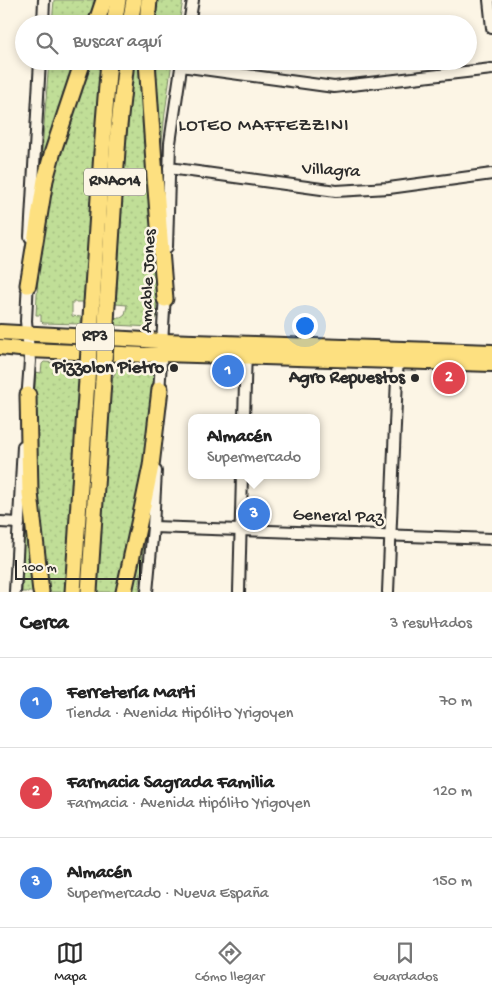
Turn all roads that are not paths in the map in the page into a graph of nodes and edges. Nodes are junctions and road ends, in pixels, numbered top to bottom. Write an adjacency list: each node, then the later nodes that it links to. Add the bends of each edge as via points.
1 (44, 0): 8 (street)
2 (104, 0): 9 (highway)
3 (118, 0): 10 (highway)
4 (134, 0): 11 (highway)
5 (149, 0): 12 (highway)
6 (193, 0): 13 (street)
7 (489, 0): 14 (street)
8 (43, 15)
9 (99, 15)
10 (116, 15)
11 (132, 15)
12 (148, 15)
13 (190, 15)
14 (492, 28)
15 (492, 68): 24 (street)
16 (39, 70): 27 (street)
17 (80, 70): 27 (highway, via 45,180)
18 (108, 70): 50 (highway, RNA014, bridge)
19 (125, 70): 51 (highway, RNA014, bridge, via 118,135)
20 (148, 70): 28 (highway)
21 (181, 70): 25 (street, Amable Jones)
22 (222, 70): 23 (street, via 334,87)
23 (475, 70)
24 (477, 70)
25 (169, 168): 26 (street, Villagra, via 336,191 388,188); 28 (street, Amable Jones)
26 (492, 174)
27 (28, 285): 30 (street)
28 (165, 299): 32 (street, Amable Jones)
29 (0, 332): 30 (main road, RP3)
30 (27, 334): 32 (main road, RP3); 33 (street)
31 (0, 347): 33 (main road, RP3)
32 (162, 347): 33 (main road, RP3, via 145,355); 34 (main road, RP3); 38 (street, Amable Jones)
33 (29, 350): 39 (street)
34 (246, 350): 36 (main road, RP3); 40 (street)
35 (492, 352): 36 (main road, RP3)
36 (398, 355): 37 (main road, RP3); 46 (street)
37 (492, 364)
38 (160, 389): 44 (street, Amable Jones); 52 (highway, via 151,466)
39 (28, 395): 43 (street); 49 (highway, via 29,478)
40 (244, 414)
41 (242, 479): 45 (street)
42 (0, 522): 43 (street)
43 (19, 523): 48 (street)
44 (153, 527): 45 (street, General Paz); 53 (street, Amable Jones)
45 (240, 530): 46 (street, General Paz); 54 (street)
46 (390, 536): 47 (street, General Paz); 55 (street)
47 (492, 539)
48 (15, 592)
49 (41, 592)
50 (73, 592)
51 (89, 592)
52 (124, 592)
53 (147, 592)
54 (239, 592)
55 (388, 592)

